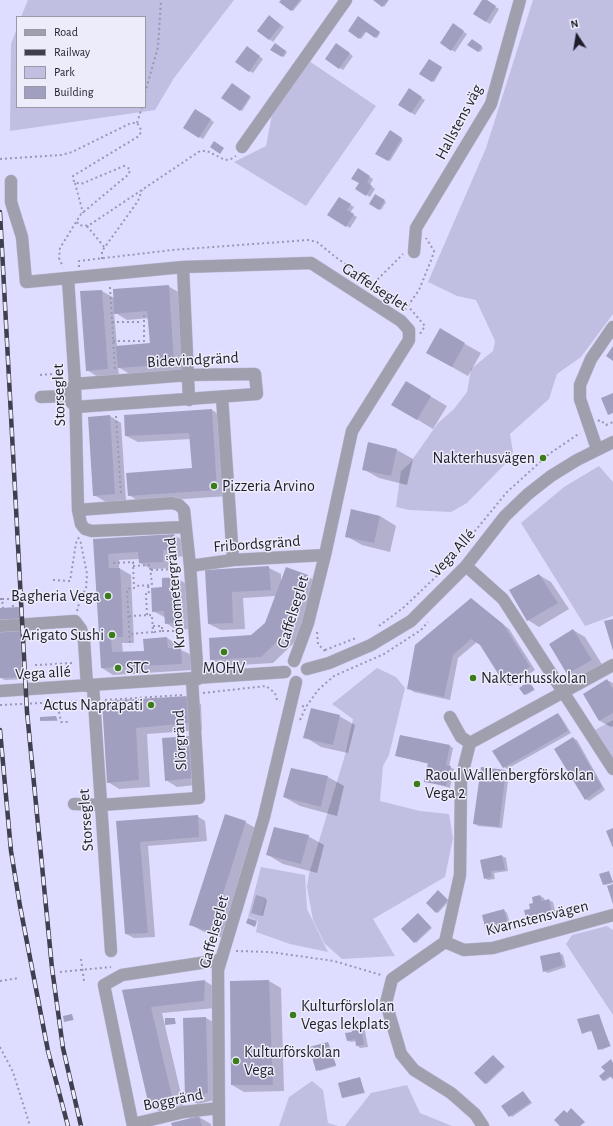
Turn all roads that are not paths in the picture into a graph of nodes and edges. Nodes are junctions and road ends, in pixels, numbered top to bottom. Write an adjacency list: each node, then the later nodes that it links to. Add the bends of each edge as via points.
1 (346, 0): 3 (street)
2 (520, 0): 5 (street, Hallstens väg, via 490,104 416,228)
3 (242, 147)
4 (11, 181): 7 (street, Gaffelseglet, via 11,202 22,236 26,282)
5 (414, 252)
6 (183, 267): 7 (street, Gaffelseglet); 9 (street); 20 (street, Gaffelseglet, via 311,263 401,321 409,330 409,340 352,430)
7 (68, 279): 10 (street, Storseglet)
8 (613, 327): 17 (street, via 591,359 580,385 580,399)
9 (188, 376): 10 (street, Bidevindgränd); 13 (street, Bidevindgränd, via 256,374 257,394); 14 (street)
10 (75, 384): 11 (street); 15 (street, Storseglet)
11 (64, 396): 12 (street); 15 (street)
12 (41, 397)
13 (222, 397): 14 (street, Bidevindgränd); 21 (street)
14 (189, 400): 15 (street, Bidevindgränd)
15 (76, 407): 18 (street, Storseglet)
16 (613, 442): 17 (street, Vega Allé)
17 (597, 449): 23 (street, Vega Allé, via 551,476 528,494 506,516)
18 (78, 510): 19 (street, via 80,524 92,531); 19 (street, Kronometergränd, via 179,505 184,510)
19 (185, 527): 22 (street, Kronometergränd)
20 (325, 555): 21 (street, Fribordsgränd); 25 (street, Gaffelseglet, via 308,623)
21 (233, 560): 22 (street, Fribordsgränd)
22 (190, 566): 29 (street, Kronometergränd)
23 (466, 566): 27 (street, Vega Allé, via 411,621 392,634 329,663); 33 (street, via 503,599)
24 (0, 626): 31 (street, Storseglet, via 75,621 84,640)
25 (294, 661): 27 (street, via 303,663); 28 (street, via 288,665)
26 (613, 665): 33 (street)
27 (307, 669): 30 (street, via 306,675)
28 (285, 672): 29 (street, Vega Allé); 30 (street, via 289,680)
29 (195, 679): 31 (street, Vega Allé); 38 (street, Slörgränd, via 199,798)
30 (296, 682): 42 (street, Gaffelseglet, via 264,817)
31 (90, 686): 32 (street, Vega allé); 38 (street, Storseglet)
32 (0, 691)
33 (565, 693): 35 (street); 36 (street)
34 (450, 717): 35 (street, via 462,737)
35 (470, 743): 40 (street, via 461,779 460,875)
36 (613, 769)
37 (74, 804): 38 (street)
38 (101, 805): 41 (street, Storseglet)
39 (613, 915): 40 (street, Kvarnstensvägen, via 494,948 464,950)
40 (445, 942): 46 (street, via 392,979 386,1003 401,1054 414,1070 451,1093 475,1114)
41 (111, 951)
42 (220, 960): 43 (street, Gaffelseglet); 44 (street, via 122,975 104,985)
43 (219, 1108): 44 (street, Boggränd, via 184,1112); 45 (street, Gaffelseglet)
44 (133, 1125)
45 (219, 1126)
46 (483, 1126)

